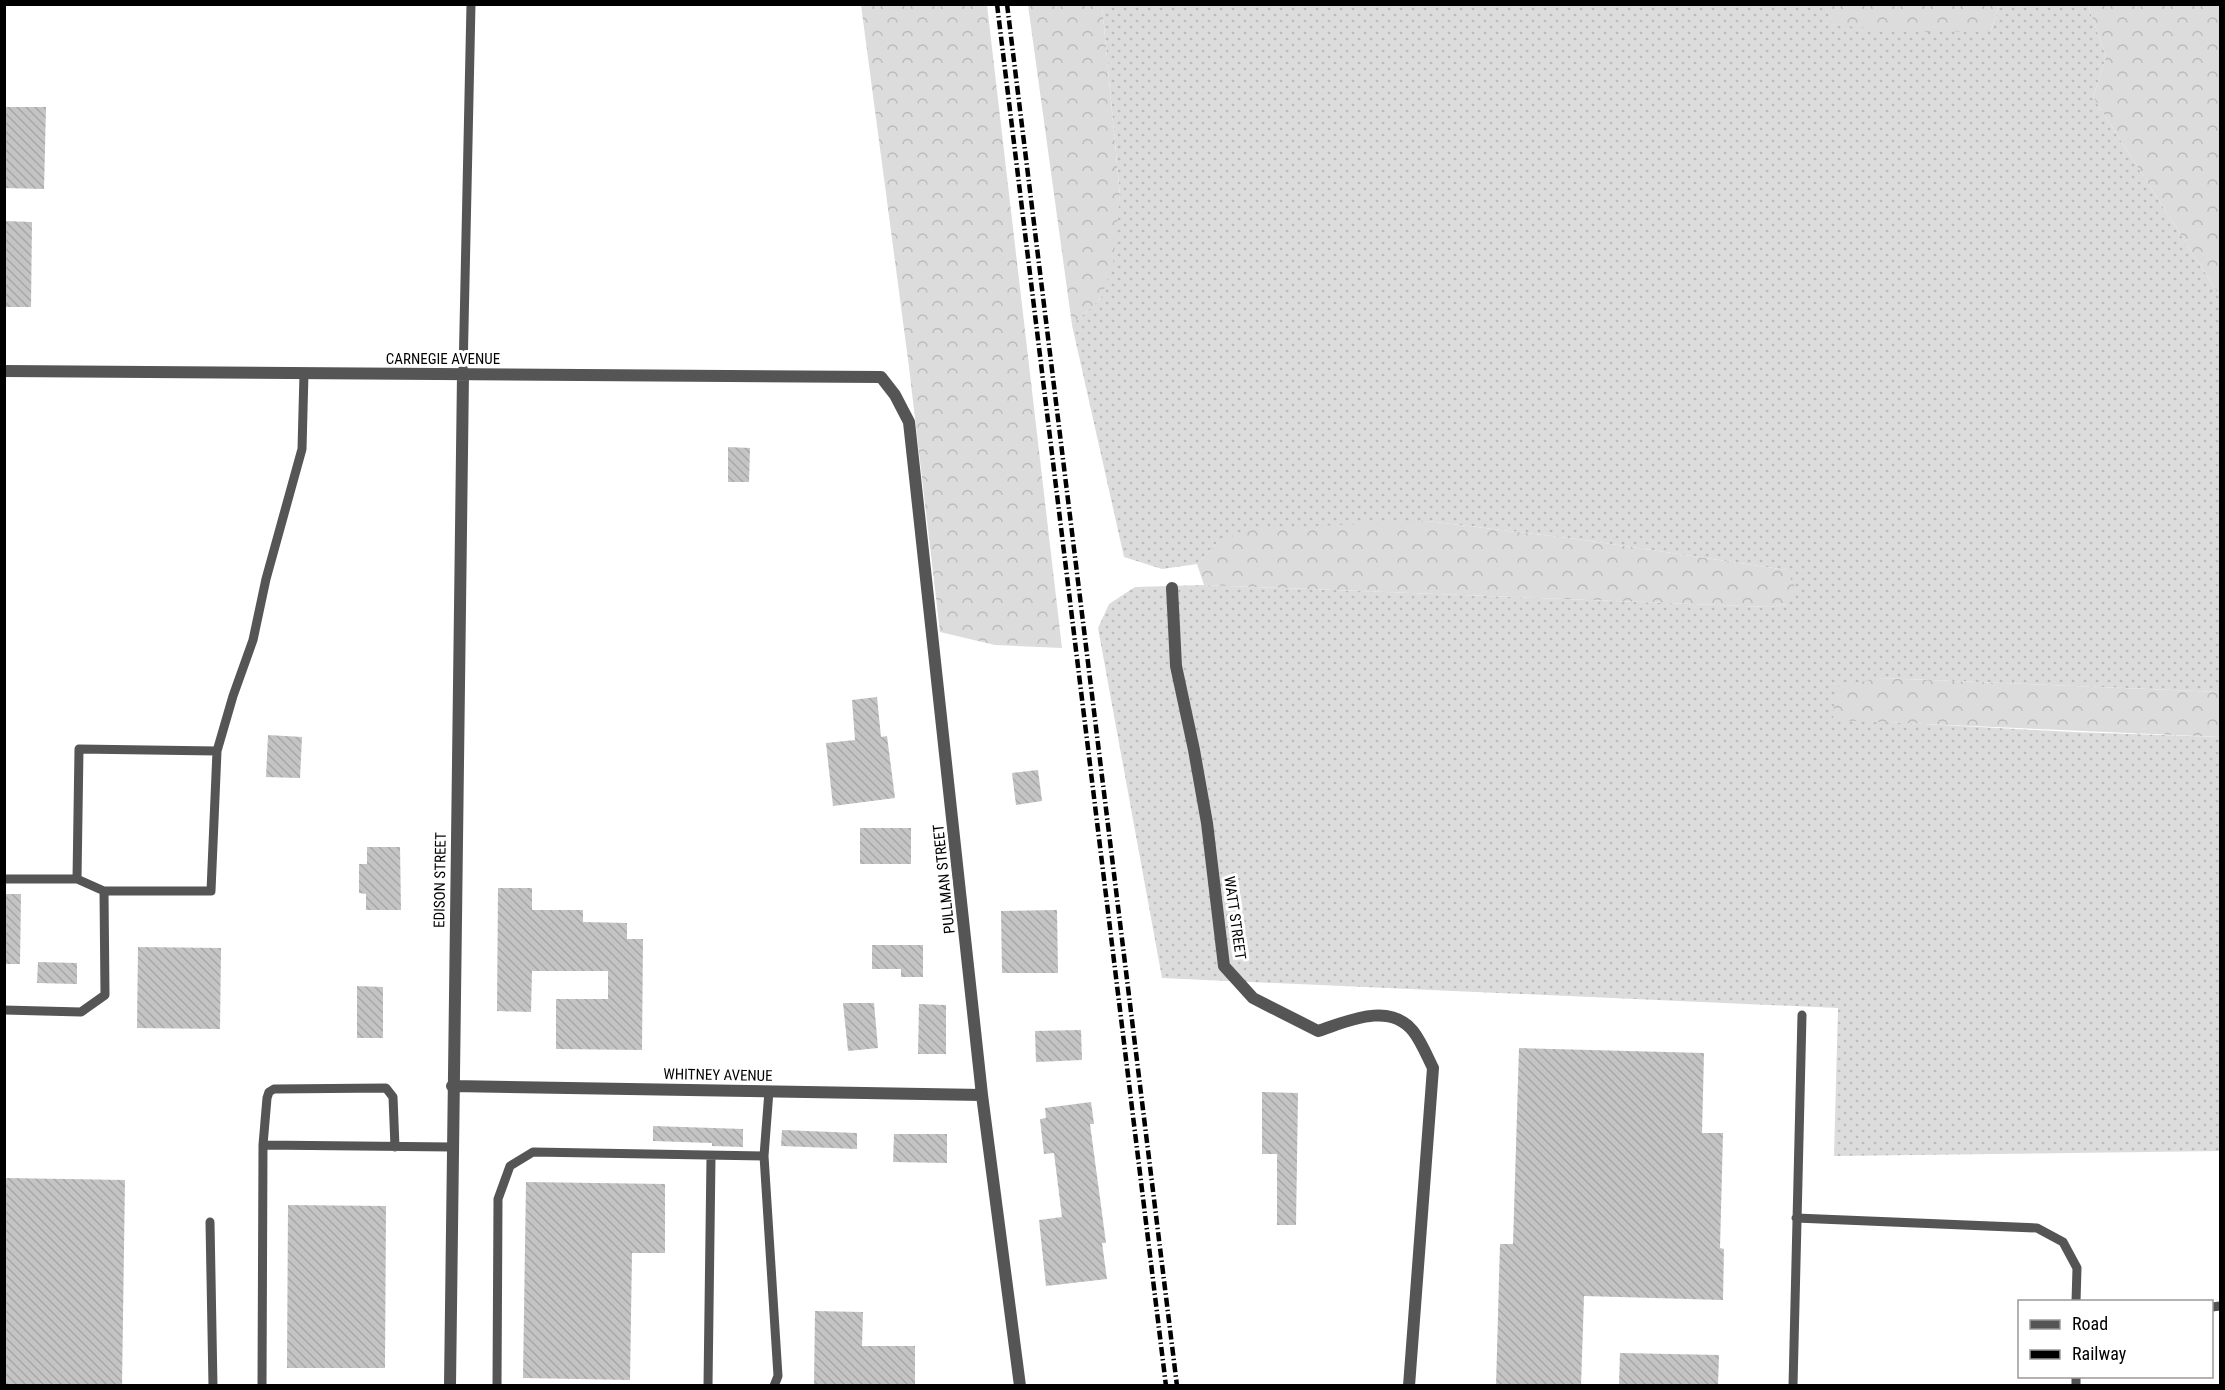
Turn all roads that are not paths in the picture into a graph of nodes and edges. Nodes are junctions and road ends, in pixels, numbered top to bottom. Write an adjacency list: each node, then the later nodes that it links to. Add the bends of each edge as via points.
1 (471, 4): 4 (lane)
2 (4, 371): 3 (street, CARNEGIE AVENUE)
3 (304, 373): 4 (street, CARNEGIE AVENUE); 7 (lane, via 302,449 253,640)
4 (463, 374): 5 (street, CARNEGIE AVENUE); 13 (street, EDISON STREET)
5 (881, 377): 15 (street, PULLMAN STREET, via 909,422)
6 (1172, 588): 31 (street, WATT STREET, via 1176,666 1207,823 1224,966 1253,998 1318,1031 1364,1016 1390,1016 1412,1030 1433,1068)
7 (217, 751): 9 (lane, via 80,749); 10 (lane, via 212,891)
8 (4, 879): 9 (lane)
9 (77, 879): 10 (lane)
10 (104, 891): 11 (lane, via 105,995 81,1012)
11 (4, 1010)
12 (1802, 1015): 21 (lane)
13 (453, 1086): 14 (street, WHITNEY AVENUE); 17 (street, EDISON STREET)
14 (769, 1091): 15 (street, WHITNEY AVENUE); 19 (lane)
15 (982, 1095): 30 (street, PULLMAN STREET)
16 (263, 1145): 18 (lane); 18 (lane, via 267,1098 274,1089 386,1088 393,1097); 25 (lane)
17 (452, 1146): 18 (lane); 26 (street, EDISON STREET)
18 (395, 1147)
19 (764, 1156): 20 (lane); 29 (lane, via 778,1376)
20 (711, 1157): 27 (lane, via 533,1152 510,1166 498,1199); 28 (lane)
21 (1796, 1218): 23 (lane, via 2037,1228 2063,1242 2077,1268); 32 (lane)
22 (210, 1222): 24 (lane)
23 (2076, 1300)
24 (213, 1386)
25 (262, 1386)
26 (450, 1386)
27 (497, 1386)
28 (708, 1386)
29 (774, 1386)
30 (1020, 1386)
31 (1409, 1386)
32 (1793, 1386)

